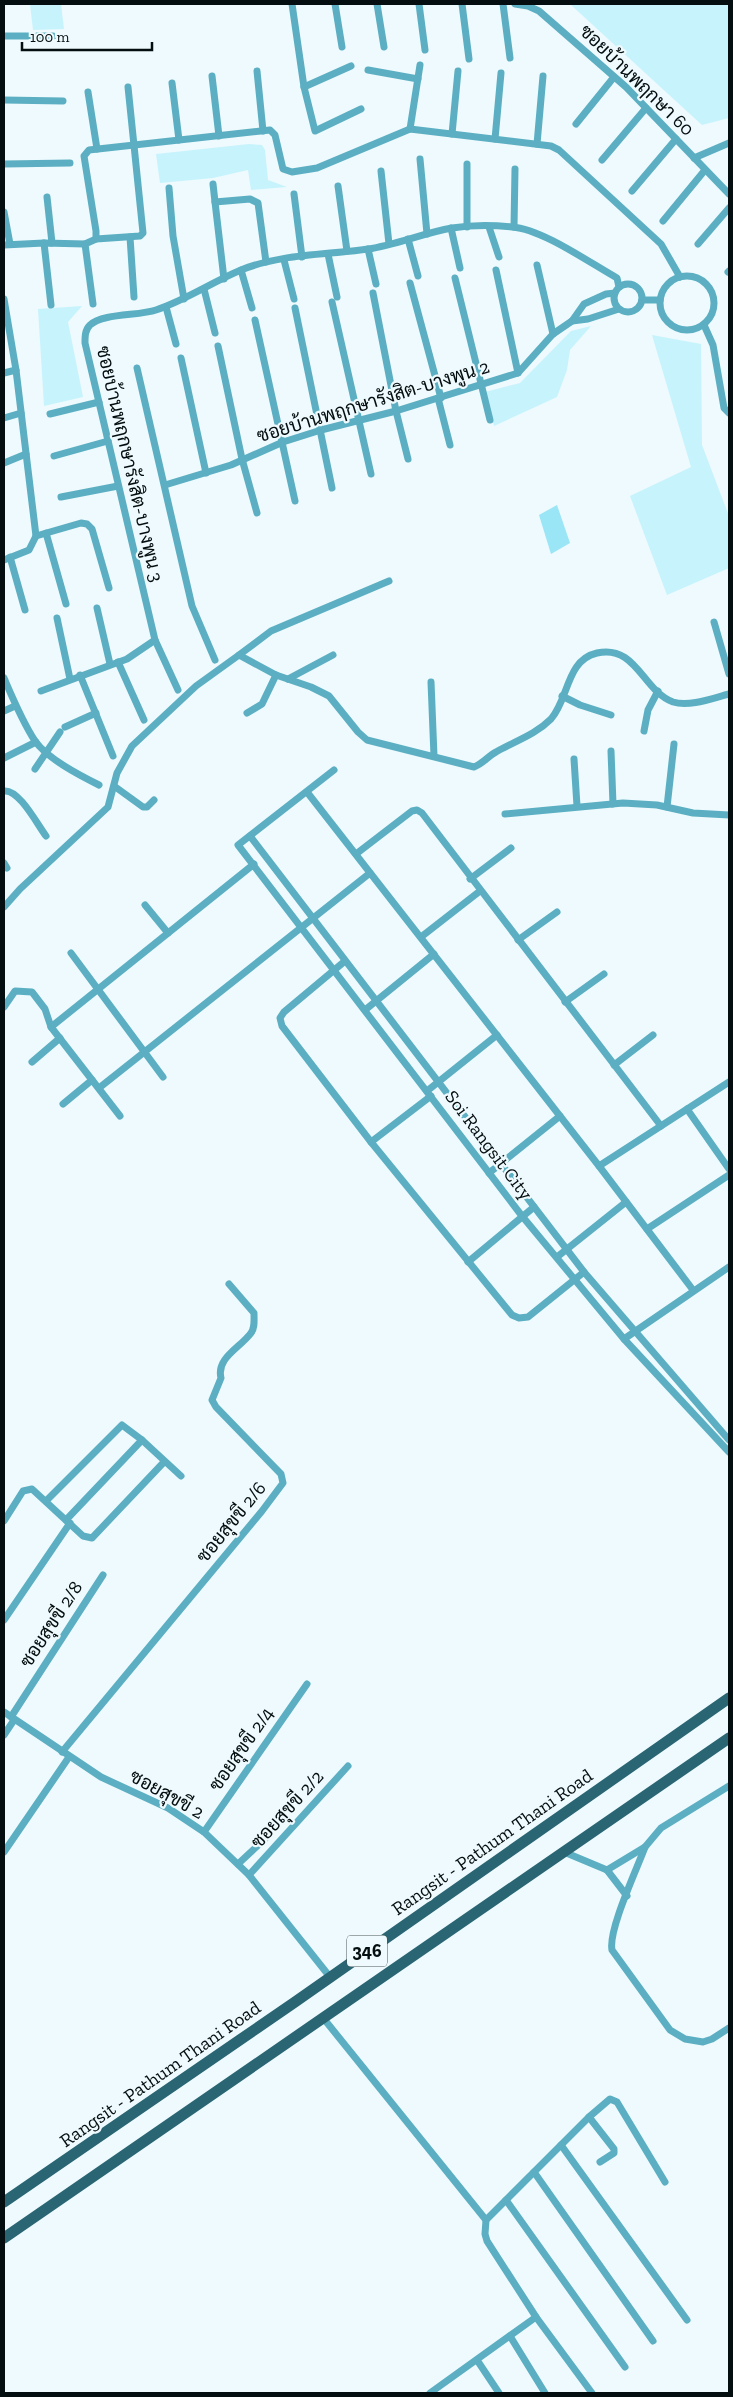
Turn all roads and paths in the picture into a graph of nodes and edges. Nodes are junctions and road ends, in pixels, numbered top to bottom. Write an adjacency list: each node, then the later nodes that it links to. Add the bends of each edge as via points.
1 (292, 4): 27 (street)
2 (335, 4): 11 (street)
3 (377, 4): 10 (street)
4 (419, 4): 12 (street)
5 (462, 4): 14 (street)
6 (503, 4): 13 (street)
7 (515, 4): 23 (street, ซอยบ้านพฤกษา 60, via 539,11)
8 (4, 36): 9 (street)
9 (53, 36)
10 (384, 46)
11 (342, 47)
12 (425, 50)
13 (510, 58)
14 (469, 59)
15 (420, 65): 24 (street)
16 (351, 66): 27 (street)
17 (368, 70): 24 (street)
18 (257, 71): 35 (street)
19 (458, 71): 36 (street)
20 (501, 73): 38 (street)
21 (212, 76): 37 (street)
22 (543, 76): 42 (street)
23 (614, 77): 31 (street, ซอยบ้านพฤกษา 60); 33 (street)
24 (418, 79): 34 (street)
25 (172, 83): 40 (street)
26 (128, 87): 43 (street)
27 (304, 87): 32 (street, via 314,131)
28 (88, 92): 44 (street)
29 (4, 100): 30 (street)
30 (63, 101)
31 (646, 108): 39 (street, ซอยบ้านพฤกษา 60); 47 (street)
32 (361, 109)
33 (576, 124)
34 (410, 129): 35 (street, via 317,168 292,172 283,169 275,135 270,130); 36 (street)
35 (263, 131): 37 (street)
36 (452, 134): 38 (street)
37 (219, 136): 40 (street)
38 (494, 139): 42 (street)
39 (676, 139): 45 (street, ซอยบ้านพฤกษา 60); 57 (street)
40 (178, 140): 43 (street)
41 (729, 143): 45 (street)
42 (537, 144): 90 (street, via 559,150 662,244)
43 (136, 145): 44 (street); 70 (street, via 143,233)
44 (97, 149): 71 (street, via 89,150 84,156)
45 (694, 158): 52 (street, ซอยบ้านพฤกษา 60)
46 (420, 159): 69 (street)
47 (602, 160)
48 (70, 163): 49 (street)
49 (4, 164)
50 (468, 164): 65 (street)
51 (514, 169): 67 (street)
52 (705, 170): 58 (street, ซอยบ้านพฤกษา 60); 64 (street)
53 (381, 172): 76 (street)
54 (213, 184): 61 (street)
55 (338, 186): 79 (street)
56 (169, 188): 101 (street)
57 (632, 191)
58 (728, 191)
59 (294, 194): 81 (street)
60 (47, 197): 73 (street)
61 (215, 202): 84 (street, via 250,199 258,203); 92 (street)
62 (729, 208): 77 (street)
63 (4, 212): 74 (street)
64 (663, 221)
65 (467, 227): 66 (street, ซอยบ้านพฤกษารังสิต-บางพูน 3); 68 (street, ซอยบ้านพฤกษารังสิต-บางพูน 3)
66 (490, 227): 67 (street, ซอยบ้านพฤกษารังสิต-บางพูน 3); 82 (street)
67 (514, 227): 96 (street, ซอยบ้านพฤกษารังสิต-บางพูน 3, via 550,240 617,278)
68 (451, 228): 69 (street, ซอยบ้านพฤกษารังสิต-บางพูน 3); 86 (street)
69 (427, 234): 72 (street, ซอยบ้านพฤกษารังสิต-บางพูน 3)
70 (130, 237): 71 (street); 98 (street)
71 (96, 239): 75 (street)
72 (408, 239): 76 (street, ซอยบ้านพฤกษารังสิต-บางพูน 3); 89 (street)
73 (48, 243): 74 (street); 75 (street); 105 (street)
74 (7, 244)
75 (85, 244): 104 (street)
76 (389, 244): 78 (street, ซอยบ้านพฤกษารังสิต-บางพูน 3)
77 (698, 244)
78 (368, 249): 79 (street, ซอยบ้านพฤกษารังสิต-บางพูน 3); 94 (street)
79 (346, 251): 80 (street, ซอยบ้านพฤกษารังสิต-บางพูน 3)
80 (328, 254): 81 (street, ซอยบ้านพฤกษารังสิต-บางพูน 3); 131 (street)
81 (302, 257): 83 (street, ซอยบ้านพฤกษารังสิต-บางพูน 3)
82 (499, 257)
83 (284, 260): 84 (street, ซอยบ้านพฤกษารังสิต-บางพูน 3); 100 (street)
84 (266, 262): 87 (street, ซอยบ้านพฤกษารังสิต-บางพูน 3)
85 (537, 265): 115 (street)
86 (460, 268)
87 (241, 270): 92 (street, ซอยบ้านพฤกษารังสิต-บางพูน 3); 107 (street)
88 (496, 270): 122 (street)
89 (418, 276)
90 (680, 277): 103 (street, via 668,283); 112 (street, via 696,277 712,291 715,301 713,312)
91 (455, 278): 123 (street)
92 (224, 279): 95 (street, ซอยบ้านพฤกษารังสิต-บางพูน 3)
93 (410, 283): 124 (street)
94 (376, 284)
95 (204, 289): 101 (street, ซอยบ้านพฤกษารังสิต-บางพูน 3); 114 (street)
96 (617, 290): 102 (street, via 633,285 640,290); 109 (street, via 614,300); 111 (street, ซอยบ้านพฤกษารังสิต-บางพูน 2, via 584,304)
97 (373, 293): 126 (street)
98 (134, 297)
99 (4, 298): 113 (street)
100 (294, 298)
101 (184, 299): 106 (street, ซอยบ้านพฤกษารังสิต-บางพูน 3)
102 (642, 300): 103 (street); 109 (street, via 633,311)
103 (660, 300): 112 (street, via 663,316 674,327 689,331)
104 (93, 304)
105 (51, 305)
106 (166, 306): 116 (street); 125 (street, ซอยบ้านพฤกษารังสิต-บางพูน 3, via 90,324 85,343)
107 (252, 308)
108 (295, 308): 133 (street)
109 (619, 309): 111 (street, ซอยบ้านพฤกษารังสิต-บางพูน 2)
110 (256, 320): 135 (street)
111 (572, 321): 115 (street, ซอยบ้านพฤกษารังสิต-บางพูน 2)
112 (704, 325): 128 (street, via 713,345 722,402)
113 (6, 327): 120 (street)
114 (215, 333)
115 (553, 334): 122 (street, ซอยบ้านพฤกษารังสิต-บางพูน 2)
116 (176, 344)
117 (218, 346): 139 (street)
118 (181, 358): 142 (street)
119 (137, 368): 144 (street)
120 (16, 370): 121 (street); 127 (street)
121 (4, 373)
122 (518, 373): 123 (street, ซอยบ้านพฤกษารังสิต-บางพูน 2)
123 (480, 386): 124 (street, ซอยบ้านพฤกษารังสิต-บางพูน 2); 132 (street)
124 (440, 398): 126 (street, ซอยบ้านพฤกษารังสิต-บางพูน 2); 136 (street)
125 (99, 402): 129 (street); 134 (street, ซอยบ้านพฤกษารังสิต-บางพูน 3)
126 (396, 411): 131 (street, ซอยบ้านพฤกษารังสิต-บางพูน 2); 140 (street)
127 (21, 413): 130 (street); 137 (street)
128 (729, 413)
129 (50, 414)
130 (4, 418)
131 (358, 420): 133 (street, ซอยบ้านพฤกษารังสิต-บางพูน 2); 143 (street)
132 (490, 420)
133 (321, 430): 135 (street, ซอยบ้านพฤกษารังสิต-บางพูน 2); 146 (street)
134 (108, 441): 138 (street); 145 (street, ซอยบ้านพฤกษารังสิต-บางพูน 3)
135 (283, 442): 139 (street, ซอยบ้านพฤกษารังสิต-บางพูน 2); 148 (street)
136 (450, 445)
137 (26, 454): 141 (street); 151 (street)
138 (54, 456)
139 (242, 459): 142 (street, ซอยบ้านพฤกษารังสิต-บางพูน 2); 149 (street)
140 (408, 459)
141 (4, 463)
142 (206, 473): 144 (street, ซอยบ้านพฤกษารังสิต-บางพูน 2)
143 (371, 474)
144 (165, 485): 163 (street, via 192,606)
145 (118, 486): 147 (street); 160 (street, ซอยบ้านพฤกษารังสิต-บางพูน 3)
146 (332, 488)
147 (62, 497)
148 (295, 501)
149 (257, 513)
150 (46, 533): 151 (street); 154 (street, via 87,524 92,529); 155 (street)
151 (36, 536): 152 (street, via 29,550)
152 (7, 558): 157 (street)
153 (389, 582): 161 (street, via 271,631)
154 (109, 588)
155 (66, 604)
156 (97, 608): 165 (street)
157 (25, 610)
158 (57, 618): 169 (street)
159 (714, 622): 166 (street)
160 (155, 640): 164 (street); 173 (street, ซอยบ้านพฤกษารังสิต-บางพูน 3)
161 (239, 655): 170 (street); 196 (street, via 196,686 132,746 117,773)
162 (332, 655): 171 (street)
163 (216, 660)
164 (118, 662): 165 (street); 183 (street)
165 (110, 664): 167 (street)
166 (729, 674)
167 (80, 675): 169 (street); 180 (street)
168 (4, 678): 178 (street)
169 (70, 679): 174 (street)
170 (274, 679): 171 (street); 181 (street, via 262,704)
171 (288, 679): 190 (street, via 330,696 367,740)
172 (431, 682): 190 (street)
173 (178, 690)
174 (41, 691)
175 (656, 694): 176 (street, via 673,702 686,703); 177 (street, via 628,658 608,651 584,660 571,675); 184 (street, via 648,710)
176 (729, 694)
177 (564, 697): 182 (street); 190 (street, via 554,714 532,734 494,753 482,764 474,767)
178 (15, 706): 179 (street); 185 (street)
179 (4, 711)
180 (96, 713): 188 (street, via 62,729); 189 (street)
181 (247, 713)
182 (611, 715)
183 (144, 720)
184 (644, 731)
185 (36, 742): 188 (street); 191 (street)
186 (674, 744): 202 (street)
187 (611, 751): 200 (street)
188 (48, 752): 193 (street); 195 (street, via 74,772)
189 (113, 756)
190 (434, 756)
191 (4, 758)
192 (574, 759): 201 (street)
193 (36, 770)
194 (334, 770): 198 (street)
195 (99, 784)
196 (114, 786): 199 (street, via 142,807 147,807); 214 (street, via 108,807)
197 (4, 791): 205 (street, via 10,790 17,795)
198 (307, 792): 206 (street); 208 (street)
199 (154, 800)
200 (613, 804): 201 (street); 202 (street)
201 (578, 806): 203 (street)
202 (667, 807): 204 (street, via 693,814)
203 (504, 814)
204 (729, 816)
205 (46, 836)
206 (250, 836): 209 (street, Soi Rangsit City, via 238,845); 216 (street, Soi Rangsit City)
207 (511, 848): 211 (street)
208 (356, 854): 210 (street); 211 (street, via 417,810)
209 (254, 864): 217 (street, Soi Rangsit City); 218 (street)
210 (370, 873): 216 (street); 219 (street)
211 (470, 879): 212 (street)
212 (480, 891): 219 (street); 220 (street)
213 (145, 904): 218 (street)
214 (4, 907)
215 (557, 912): 220 (street)
216 (314, 918): 217 (street); 223 (street, Soi Rangsit City)
217 (302, 928): 224 (street, Soi Rangsit City); 235 (street)
218 (168, 933): 226 (street)
219 (421, 938): 222 (street)
220 (518, 940): 228 (street)
221 (71, 953): 226 (street)
222 (434, 954): 227 (street); 232 (street)
223 (345, 961): 224 (street); 227 (street, Soi Rangsit City)
224 (336, 970): 230 (street, Soi Rangsit City); 249 (street, via 280,1018 282,1026)
225 (604, 974): 228 (street)
226 (98, 989): 231 (street); 235 (street)
227 (375, 1002): 230 (street); 241 (street, Soi Rangsit City)
228 (565, 1002): 237 (street)
229 (4, 1007): 231 (street, via 15,991 32,992 45,1009)
230 (365, 1010): 243 (street, Soi Rangsit City)
231 (51, 1027): 234 (street)
232 (497, 1035): 241 (street); 247 (street)
233 (652, 1035): 237 (street)
234 (60, 1038): 236 (street); 239 (street)
235 (145, 1052): 238 (street); 242 (street)
236 (32, 1062)
237 (614, 1065): 248 (street)
238 (163, 1077)
239 (92, 1080): 242 (street); 244 (street)
240 (729, 1082): 245 (street)
241 (437, 1083): 243 (street); 250 (street, Soi Rangsit City)
242 (99, 1088): 246 (street)
243 (429, 1094): 249 (street); 253 (street, Soi Rangsit City)
244 (63, 1104)
245 (688, 1109): 248 (street); 252 (street)
246 (120, 1116)
247 (560, 1116): 250 (street); 251 (street)
248 (661, 1126): 251 (street)
249 (371, 1142): 261 (street)
250 (501, 1164): 253 (street); 256 (street, Soi Rangsit City)
251 (599, 1166): 255 (street)
252 (729, 1169)
253 (489, 1173): 257 (street, Soi Rangsit City)
254 (729, 1175): 258 (street)
255 (626, 1202): 258 (street); 259 (street)
256 (534, 1207): 257 (street); 259 (street, Soi Rangsit City)
257 (522, 1216): 260 (street, Soi Rangsit City); 261 (street)
258 (647, 1229): 266 (street)
259 (566, 1250): 260 (street); 263 (street, Soi Rangsit City)
260 (557, 1257): 264 (street, Soi Rangsit City)
261 (468, 1262): 264 (street, via 512,1315 519,1318 528,1317)
262 (729, 1267): 266 (street)
263 (584, 1272): 264 (street); 267 (street, Soi Rangsit City)
264 (575, 1280): 268 (street, Soi Rangsit City)
265 (229, 1284): 285 (street, ซอยสุขขี 2/6, via 254,1313 254,1320 251,1333 221,1364 219,1372 222,1378 212,1400 281,1474 283,1483)
266 (693, 1290): 267 (street)
267 (634, 1332): 268 (street); 270 (street, Soi Rangsit City)
268 (624, 1339): 271 (street, Soi Rangsit City)
269 (142, 1440): 272 (street); 274 (street, via 126,1427 118,1428); 276 (street)
270 (729, 1440)
271 (729, 1452)
272 (164, 1462): 273 (street); 276 (street, via 92,1538 83,1536)
273 (180, 1476)
274 (46, 1501): 275 (street, via 27,1488); 276 (street)
275 (4, 1521)
276 (68, 1522): 278 (street)
277 (103, 1575): 282 (street, ซอยสุขขี 2/8)
278 (4, 1620)
279 (307, 1684): 289 (street, ซอยสุขขี 2/4)
280 (729, 1698): 298 (main road, Rangsit - Pathum Thani Road / 346)
281 (4, 1712): 282 (street, ซอยสุขขี 2)
282 (12, 1718): 283 (street, ซอยสุขขี 2/8); 285 (street, ซอยสุขขี 2)
283 (4, 1735)
284 (729, 1738): 293 (main road, 346)
285 (62, 1752): 286 (street, ซอยสุขขี 2)
286 (69, 1757): 289 (street, ซอยสุขขี 2, via 101,1777 168,1808); 292 (street)
287 (348, 1766): 296 (street, ซอยสุขขี 2/2)
288 (729, 1786): 291 (street, via 661,1828)
289 (204, 1832): 294 (street, ซอยสุขขี 2)
290 (268, 1836): 294 (street)
291 (645, 1847): 295 (street); 297 (street)
292 (4, 1852)
293 (564, 1852): 295 (street); 299 (main road, 346)
294 (238, 1864): 296 (street, ซอยสุขขี 2)
295 (607, 1870): 297 (street)
296 (249, 1875): 298 (street, ซอยสุขขี 2)
297 (627, 1896): 300 (street, via 616,1921 612,1950 670,2030 685,2039 702,2042 712,2040)
298 (330, 1977): 307 (main road, Rangsit - Pathum Thani Road / 346)
299 (324, 2019): 308 (street); 309 (main road, 346)
300 (729, 2028)
301 (589, 2117): 302 (street); 303 (street, via 614,2149 614,2153); 305 (street, via 608,2100 615,2100)
302 (561, 2145): 304 (street); 311 (street)
303 (600, 2162)
304 (534, 2172): 306 (street); 313 (street)
305 (665, 2182)
306 (506, 2200): 308 (street); 315 (street)
307 (4, 2202)
308 (486, 2220): 310 (street, via 487,2241)
309 (4, 2238)
310 (536, 2317): 312 (street); 319 (street)
311 (687, 2320)
312 (510, 2336): 314 (street); 318 (street)
313 (653, 2341)
314 (477, 2360): 316 (street); 317 (street)
315 (625, 2367)
316 (430, 2393)
317 (499, 2393)
318 (545, 2393)
319 (592, 2393)

